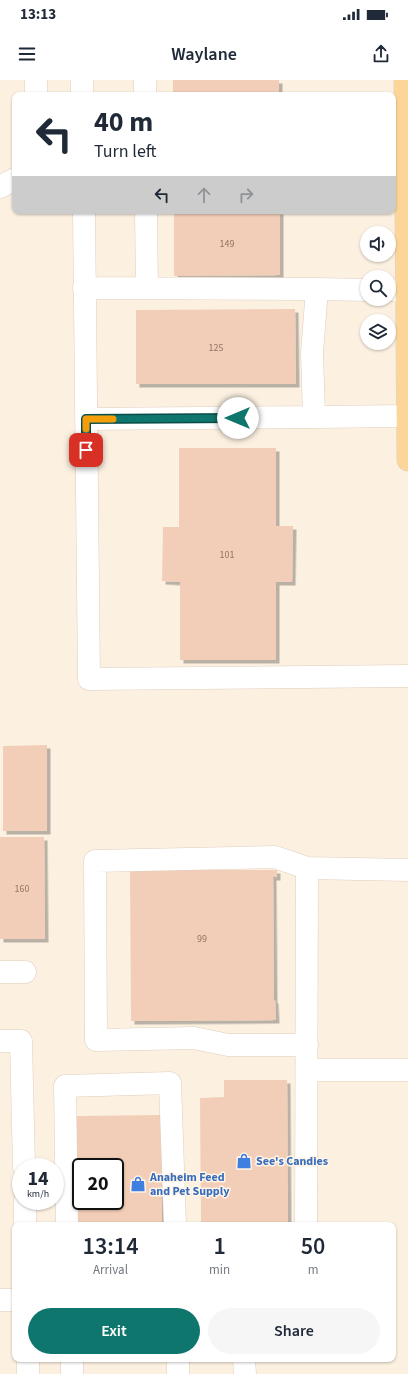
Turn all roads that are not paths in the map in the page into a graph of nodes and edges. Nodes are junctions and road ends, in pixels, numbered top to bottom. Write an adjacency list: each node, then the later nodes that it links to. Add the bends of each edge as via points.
1 (36, 80): 5 (lane)
2 (82, 80): 6 (lane)
3 (145, 80): 7 (lane)
4 (405, 80): 12 (main road)
5 (36, 92)
6 (82, 92)
7 (145, 92)
8 (12, 181): 9 (lane)
9 (0, 188)
10 (84, 214): 13 (lane)
11 (146, 214): 14 (lane)
12 (407, 219): 17 (main road)
13 (84, 288): 14 (lane); 20 (lane)
14 (147, 288): 15 (lane)
15 (317, 289): 16 (lane); 19 (lane, via 312,353)
16 (360, 290)
17 (401, 290): 18 (main road)
18 (408, 416): 19 (lane); 21 (main road)
19 (314, 417): 20 (lane)
20 (86, 419): 22 (lane, via 89,679)
21 (408, 460)
22 (408, 676)
23 (307, 868): 24 (lane); 28 (lane); 28 (lane, via 275,857 95,861 96,1040 194,1038 228,1045)
24 (408, 870)
25 (0, 972): 26 (lane)
26 (25, 972)
27 (0, 1041): 31 (lane, via 21,1041)
28 (307, 1044): 29 (lane)
29 (307, 1070): 30 (lane); 36 (lane)
30 (408, 1070)
31 (24, 1158)
32 (25, 1210): 33 (lane)
33 (25, 1222)
34 (67, 1222): 35 (lane, via 65,1086 170,1083)
35 (175, 1222)
36 (306, 1222)
37 (0, 1300): 38 (lane)
38 (12, 1300)
39 (28, 1362): 43 (lane)
40 (72, 1362): 44 (lane)
41 (178, 1362): 45 (lane)
42 (244, 1362): 46 (lane)
43 (28, 1374)
44 (72, 1374)
45 (178, 1374)
46 (245, 1374)

